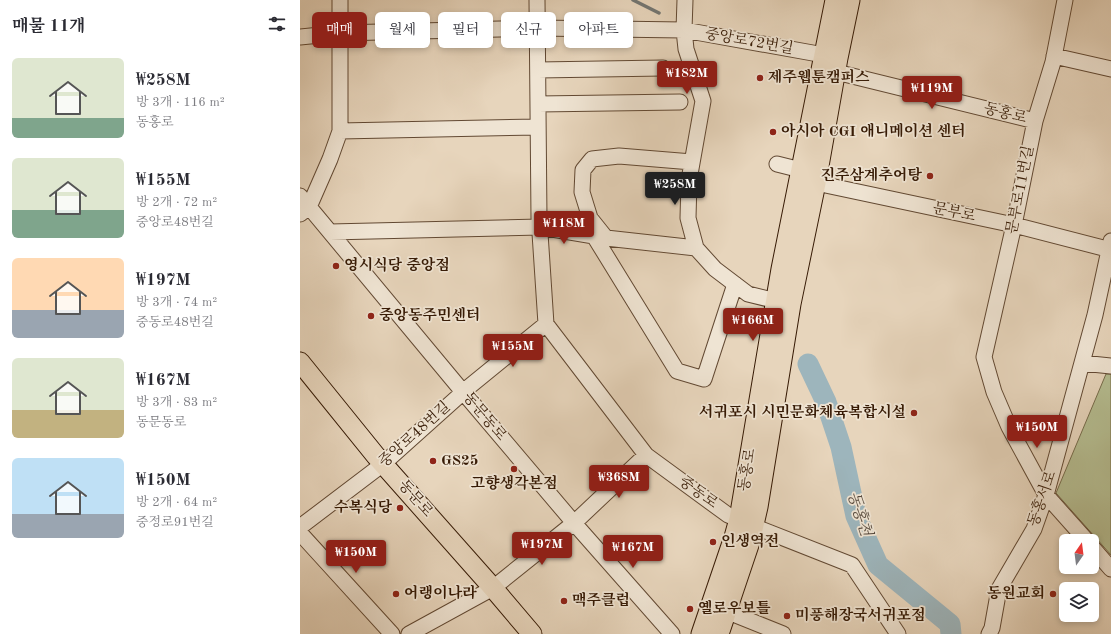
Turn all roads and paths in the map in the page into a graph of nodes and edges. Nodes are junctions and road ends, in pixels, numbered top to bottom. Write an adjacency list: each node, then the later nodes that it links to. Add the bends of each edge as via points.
1 (340, 0): 7 (street)
2 (537, 0): 8 (street)
3 (685, 0): 11 (street)
4 (835, 0): 18 (main road, 동홍로)
5 (850, 0): 18 (main road, 동홍로)
6 (1065, 0): 17 (street, 문부로11번길)
7 (340, 12)
8 (537, 12)
9 (556, 28): 11 (street, 중앙로72번길)
10 (501, 29): 12 (street, 중앙로72번길)
11 (684, 30): 18 (street, 중앙로72번길); 27 (street, via 686,49 703,101)
12 (367, 32)
13 (312, 36): 14 (street, 중앙로72번길)
14 (300, 37)
15 (340, 48): 26 (street)
16 (537, 48): 21 (street)
17 (1054, 56): 20 (street); 24 (street, 문부로11번길)
18 (832, 62): 24 (street, 동홍로); 29 (main road, 동홍로); 30 (main road, 동홍로)
19 (663, 68): 21 (street)
20 (1111, 69)
21 (538, 70): 23 (street)
22 (680, 102): 23 (street)
23 (538, 104): 25 (street)
24 (1034, 121): 32 (street, 문부로11번길)
25 (538, 127): 26 (street); 33 (street)
26 (340, 131): 31 (street, via 330,159)
27 (692, 162): 35 (street, via 618,156 592,159 584,170 582,192 590,218); 37 (street, via 688,218)
28 (778, 164): 29 (street)
29 (801, 170): 30 (street); 39 (main road, 동홍로)
30 (816, 184): 32 (street, 문부로); 39 (main road, 동홍로)
31 (303, 206): 34 (street, 동문동로)
32 (1014, 225): 36 (street, 문부로); 47 (street, 문부로11번길, via 984,357 994,392 1010,428)
33 (540, 227): 34 (street); 35 (street); 40 (street)
34 (330, 232): 44 (street, 동문동로)
35 (600, 237): 37 (street); 38 (street, via 677,371 704,379)
36 (1110, 247): 42 (street, 동홍서로)
37 (696, 248): 38 (street, via 715,269)
38 (735, 284): 39 (street, via 748,294)
39 (783, 303): 49 (main road, 동홍로, via 766,458)
40 (546, 324): 44 (street, 중앙로48번길); 45 (street, 중동로)
41 (300, 362): 46 (main road, 동문로)
42 (1082, 363): 43 (street); 47 (street, 동홍서로)
43 (1111, 366)
44 (463, 392): 46 (street, 중앙로48번길); 48 (street, 동문동로)
45 (646, 455): 48 (street); 49 (street, 중동로, via 728,515)
46 (383, 464): 50 (street, 중앙로48번길); 55 (main road, 동문로)
47 (1046, 495): 52 (street); 65 (street, 동홍서로, via 1034,529 998,589)
48 (574, 523): 55 (street); 60 (street, 동문동로)
49 (746, 523): 56 (main road, 동홍로); 61 (main road, 동홍로); 64 (street, 중동로, via 852,565)
50 (300, 527)
51 (300, 533): 57 (street)
52 (1081, 534)
53 (1099, 555): 54 (street)
54 (1111, 569)
55 (493, 588): 58 (street); 59 (main road, 동문로)
56 (726, 611): 62 (main road, 동홍로); 63 (street)
57 (392, 634)
58 (409, 634)
59 (532, 634)
60 (672, 634)
61 (701, 634)
62 (719, 634)
63 (782, 634)
64 (898, 634)
65 (989, 634)

